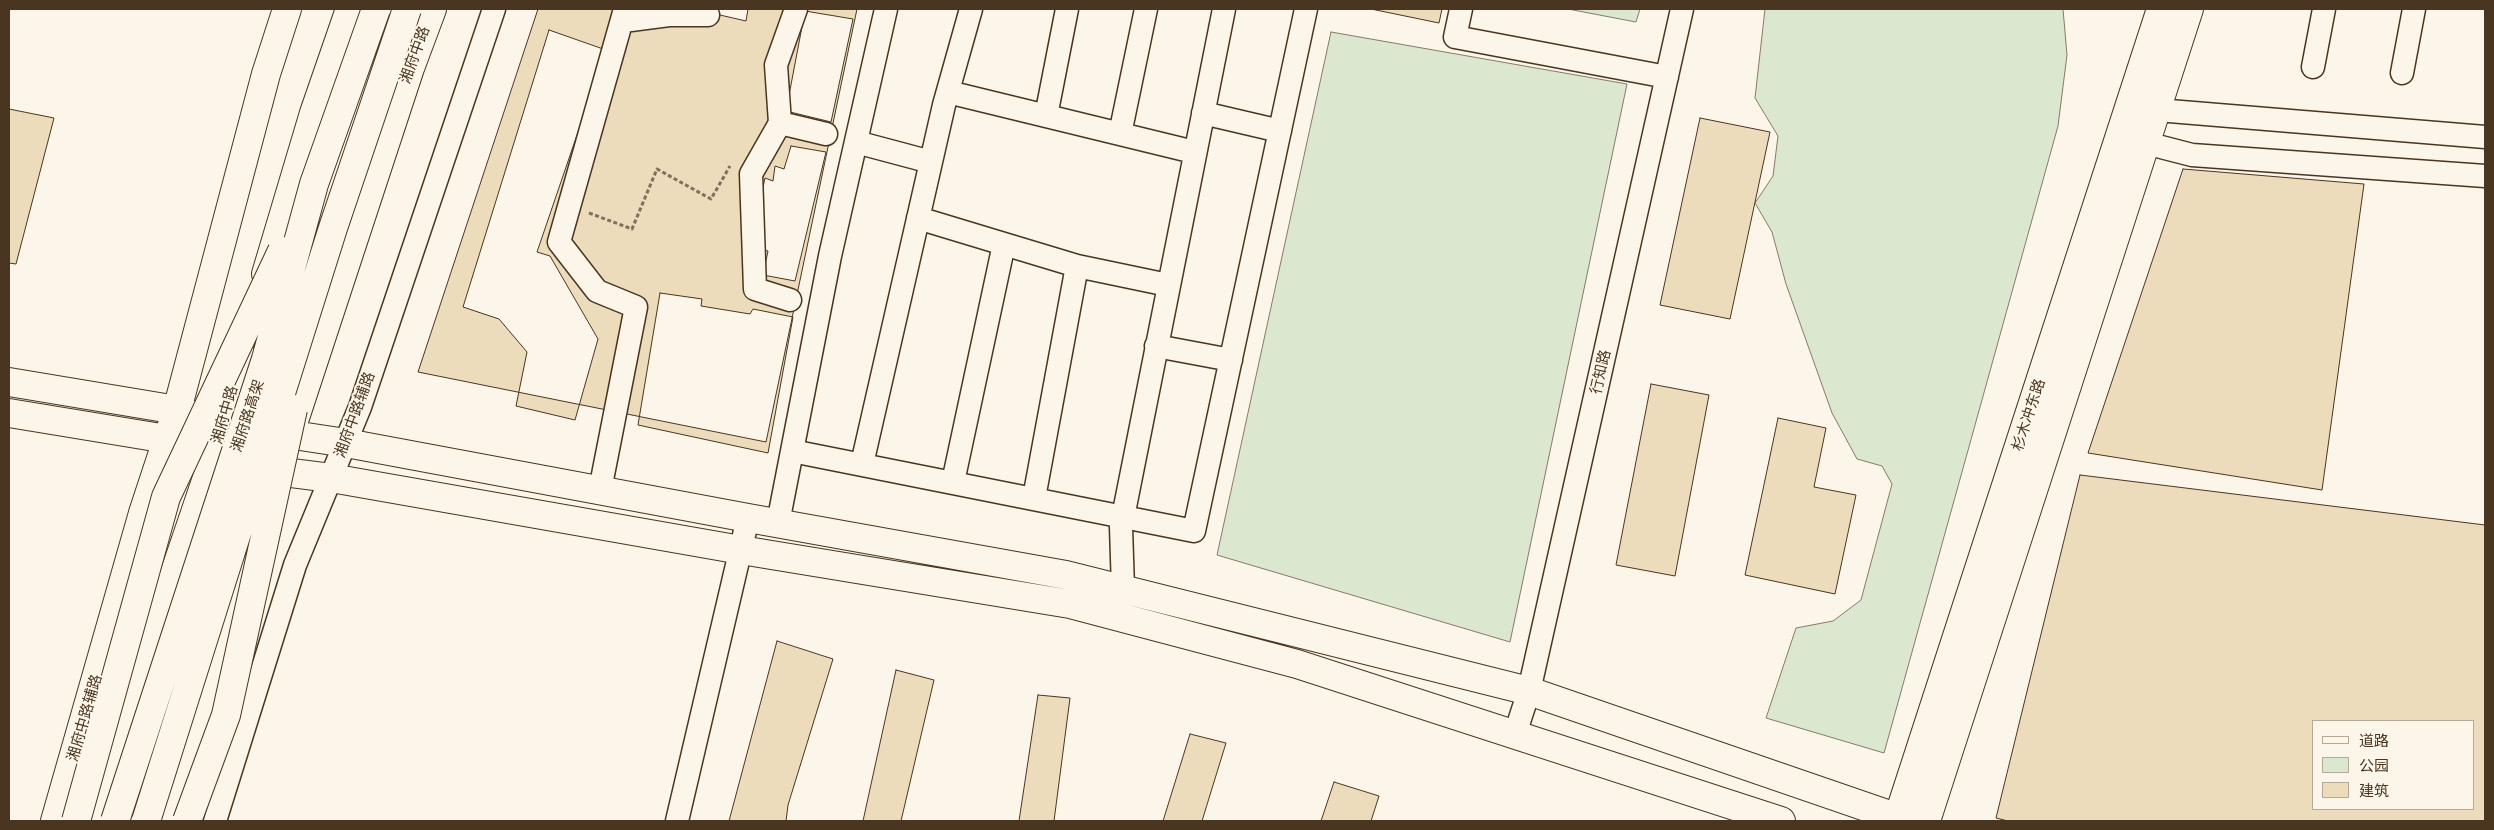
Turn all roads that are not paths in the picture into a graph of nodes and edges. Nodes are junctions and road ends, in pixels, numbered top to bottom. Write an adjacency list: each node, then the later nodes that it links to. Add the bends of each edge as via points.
1 (287, 9): 51 (main road, 湘府中路辅路, via 266,74)
2 (350, 9): 53 (main road, 湘府中路, via 314,113)
3 (376, 9): 41 (main road, 湘府路高架, bridge)
4 (407, 9): 43 (main road, 湘府路高架, bridge)
5 (432, 9): 54 (main road, 湘府中路)
6 (494, 9): 56 (street, 湘府中路辅路)
7 (796, 9): 30 (street, via 776,65)
8 (886, 9): 36 (street)
9 (971, 9): 25 (street)
10 (1067, 9): 29 (street)
11 (1146, 9): 33 (street)
12 (1224, 9): 28 (street)
13 (1306, 9): 31 (street)
14 (1461, 9): 24 (street, via 1455,37)
15 (1682, 9): 24 (street, 行知路)
16 (2161, 9): 26 (main road, 杉木冲东路)
17 (2189, 9): 27 (main road, 杉木冲东路)
18 (2324, 9): 22 (street)
19 (2414, 9): 23 (street)
20 (624, 15): 21 (street); 63 (street, via 559,242 597,291 636,307)
21 (708, 15)
22 (2313, 67)
23 (2402, 73)
24 (1667, 76): 70 (street, 行知路)
25 (948, 92): 29 (street); 39 (street)
26 (2131, 102): 27 (street); 34 (main road, 杉木冲东路)
27 (2157, 110): 35 (street); 37 (main road, 杉木冲东路)
28 (1202, 113): 31 (street); 38 (street)
29 (1046, 116): 33 (street)
30 (780, 124): 32 (street); 47 (street, via 751,174 755,289)
31 (1280, 131): 49 (street)
32 (826, 134)
33 (1120, 134): 38 (street)
34 (2120, 136): 37 (street); 72 (main road, 杉木冲东路)
35 (2485, 136)
36 (856, 142): 39 (street); 57 (street)
37 (2146, 143): 40 (street, via 2192,155); 82 (main road, 杉木冲东路)
38 (1194, 152): 46 (street)
39 (931, 162): 42 (street)
40 (2485, 176)
41 (314, 184): 74 (main road, bridge, via 166,498); 76 (main road, 湘府路高架, bridge, via 266,359)
42 (918, 218): 44 (street); 59 (street)
43 (333, 228): 77 (main road, 湘府路高架, bridge); 78 (main road, bridge, via 226,715)
44 (1004, 244): 45 (street); 62 (street)
45 (1077, 266): 46 (street); 64 (street)
46 (1168, 285): 48 (street)
47 (790, 300)
48 (1156, 346): 49 (street); 65 (street)
49 (1231, 360): 65 (street, via 1194,531)
50 (9, 382): 51 (main road)
51 (177, 410): 53 (main road); 55 (main road, 湘府中路辅路)
52 (9, 413): 55 (main road)
53 (221, 424): 54 (main road); 58 (main road, 湘府中路)
54 (289, 434): 56 (main road); 60 (main road, 湘府中路)
55 (167, 439): 58 (main road); 73 (main road, 湘府中路辅路)
56 (346, 443): 61 (street, 湘府中路辅路); 63 (main road)
57 (792, 451): 59 (street); 67 (street)
58 (212, 463): 60 (main road); 75 (main road, 湘府中路)
59 (862, 464): 62 (street)
60 (278, 471): 61 (main road); 78 (main road, 湘府中路)
61 (331, 478): 68 (main road); 79 (street, 湘府中路辅路, via 295,565)
62 (953, 482): 64 (street)
63 (600, 490): 66 (main road)
64 (1034, 498): 65 (street)
65 (1123, 516): 69 (street, via 1120,527)
66 (748, 518): 67 (main road); 68 (street)
67 (778, 524): 69 (main road, via 1066,575)
68 (741, 550): 71 (main road, via 1070,604 1297,664); 80 (street)
69 (1123, 590): 70 (main road)
70 (1529, 691): 71 (street, 行知路); 72 (main road)
71 (1515, 734): 81 (main road)
72 (1901, 820)
73 (55, 821)
74 (76, 821)
75 (96, 821)
76 (115, 821)
77 (146, 821)
78 (187, 821)
79 (215, 821)
80 (677, 821)
81 (1781, 821)
82 (1926, 821)

